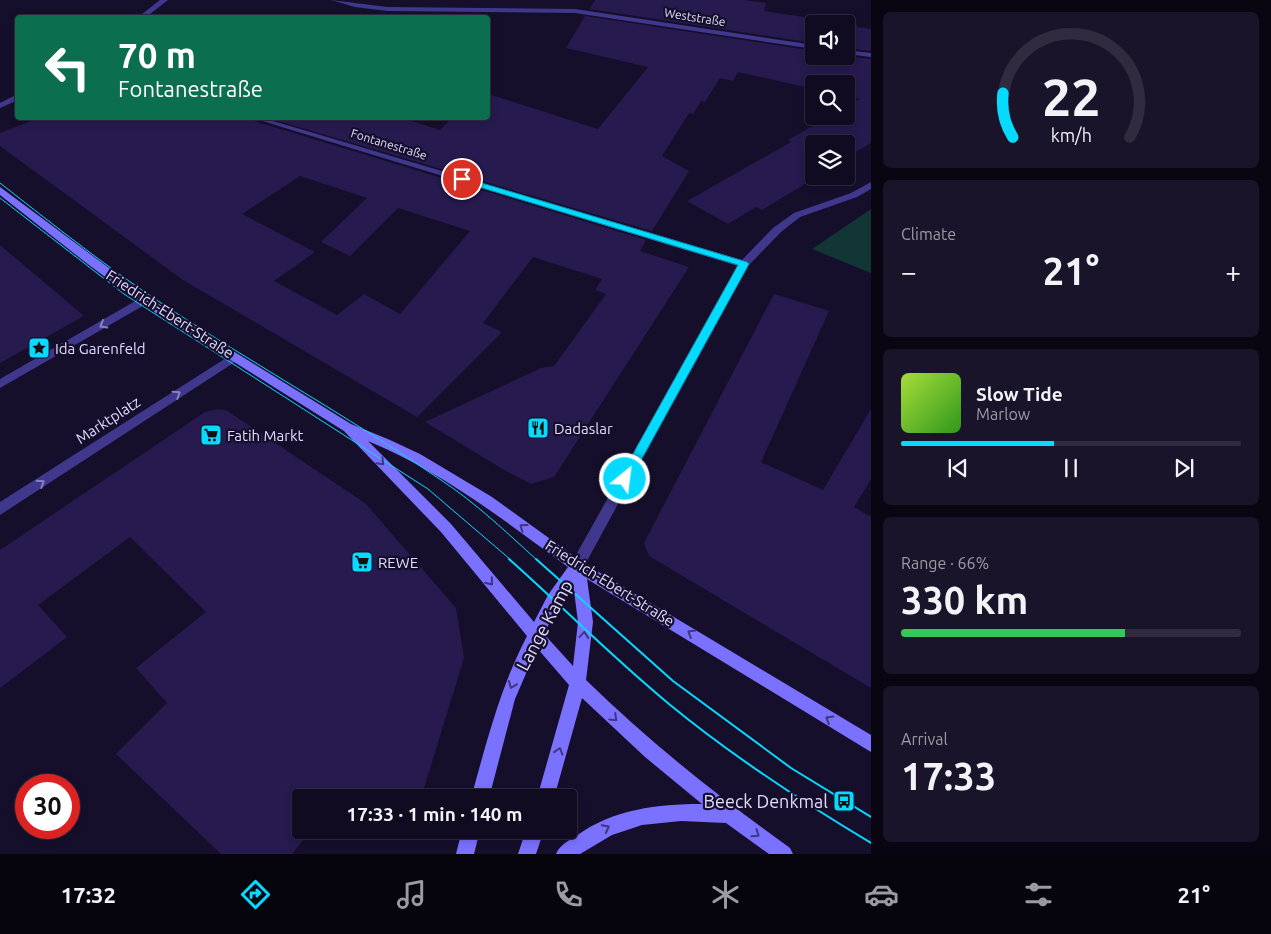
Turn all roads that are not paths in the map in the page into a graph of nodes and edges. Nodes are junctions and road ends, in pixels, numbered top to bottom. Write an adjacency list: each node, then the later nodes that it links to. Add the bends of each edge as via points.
1 (165, 0): 3 (street)
2 (334, 0): 4 (street, Weststraße, via 387,9 575,11)
3 (144, 15)
4 (805, 46)
5 (855, 53): 6 (street)
6 (871, 55)
7 (15, 98): 8 (street)
8 (0, 106)
9 (263, 120): 12 (street, Fontanestraße)
10 (871, 185): 12 (street, via 854,195 797,215 777,230)
11 (0, 190): 13 (main road, Friedrich-Ebert-Straße)
12 (744, 264): 18 (street)
13 (144, 300): 14 (main road, Friedrich-Ebert-Straße); 15 (street, one-way to 15)
14 (234, 357): 16 (main road, Friedrich-Ebert-Straße); 17 (street, Marktplatz, one-way to 14)
15 (0, 384)
16 (347, 427): 18 (main road, Friedrich-Ebert-Straße, one-way to 16, via 487,501 386,442); 19 (main road, Friedrich-Ebert-Straße, one-way to 19, via 446,528)
17 (0, 509)
18 (577, 566): 19 (main road, Lange Kamp, via 553,600); 20 (main road, Lange Kamp, one-way to 18, via 585,629); 21 (main road, Friedrich-Ebert-Straße, one-way to 18)
19 (535, 637): 20 (main road, Friedrich-Ebert-Straße); 22 (main road, Lange Kamp, one-way to 22, via 507,699)
20 (579, 684): 23 (main road, Lange Kamp, one-way to 20); 24 (main road, Friedrich-Ebert-Straße, one-way to 24, via 657,757)
21 (871, 744)
22 (482, 789)
23 (548, 789)
24 (728, 814): 29 (main road, one-way to 24, via 611,824 639,815 663,812); 30 (main road, Friedrich-Ebert-Straße, one-way to 30)
25 (468, 839): 27 (main road)
26 (532, 839): 28 (main road)
27 (464, 854)
28 (527, 854)
29 (565, 854)
30 (784, 854)

